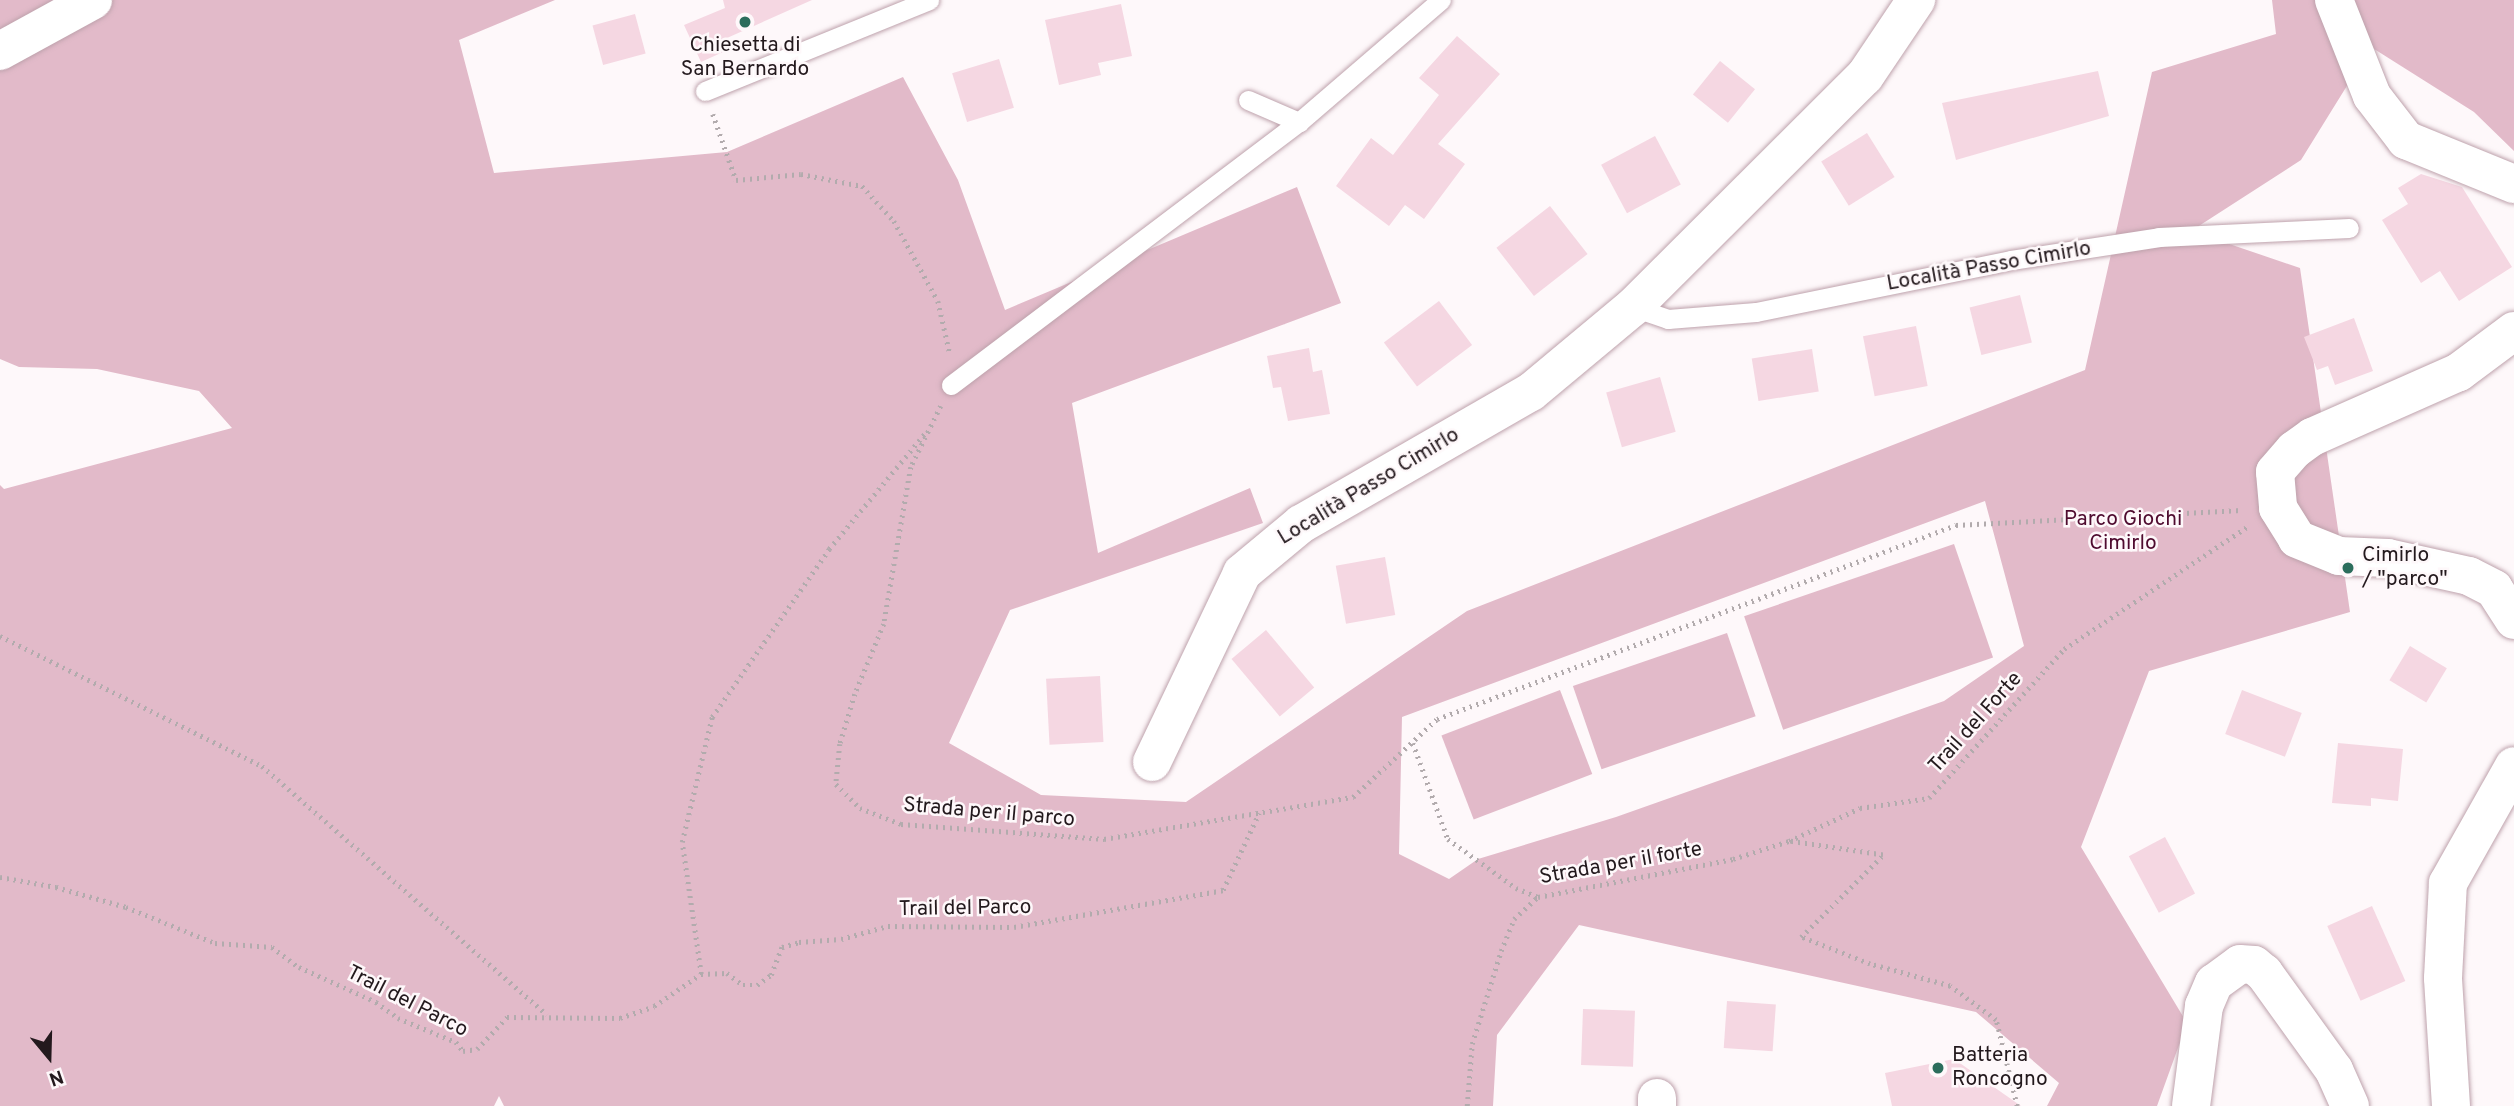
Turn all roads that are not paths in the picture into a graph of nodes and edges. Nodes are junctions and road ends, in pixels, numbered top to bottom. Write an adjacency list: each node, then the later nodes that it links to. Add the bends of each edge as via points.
1 (93, 0): 6 (street)
2 (929, 0): 7 (lane)
3 (1441, 0): 9 (lane)
4 (1916, 0): 12 (street, Località Passo Cimirlo, via 1865,76)
5 (2334, 0): 10 (street, via 2372,96 2406,140)
6 (0, 51)
7 (705, 91)
8 (1248, 100): 9 (lane)
9 (1299, 122): 14 (lane)
10 (2514, 184)
11 (2350, 228): 12 (lane, Località Passo Cimirlo, via 2159,237 2011,260 1756,312 1668,319)
12 (1633, 307): 17 (street, Località Passo Cimirlo, via 1531,391 1301,524 1242,573)
13 (2514, 331): 15 (street, via 2459,372 2294,450 2275,472 2278,508 2297,539 2328,553 2415,564)
14 (951, 385)
15 (2504, 587): 16 (street)
16 (2514, 620)
17 (1152, 762)
18 (2514, 766): 21 (street, via 2448,883 2443,978)
19 (2191, 1106): 20 (street, via 2204,1006 2214,983 2240,964 2254,965 2264,973 2334,1070)
20 (2350, 1106)
21 (2451, 1106)

